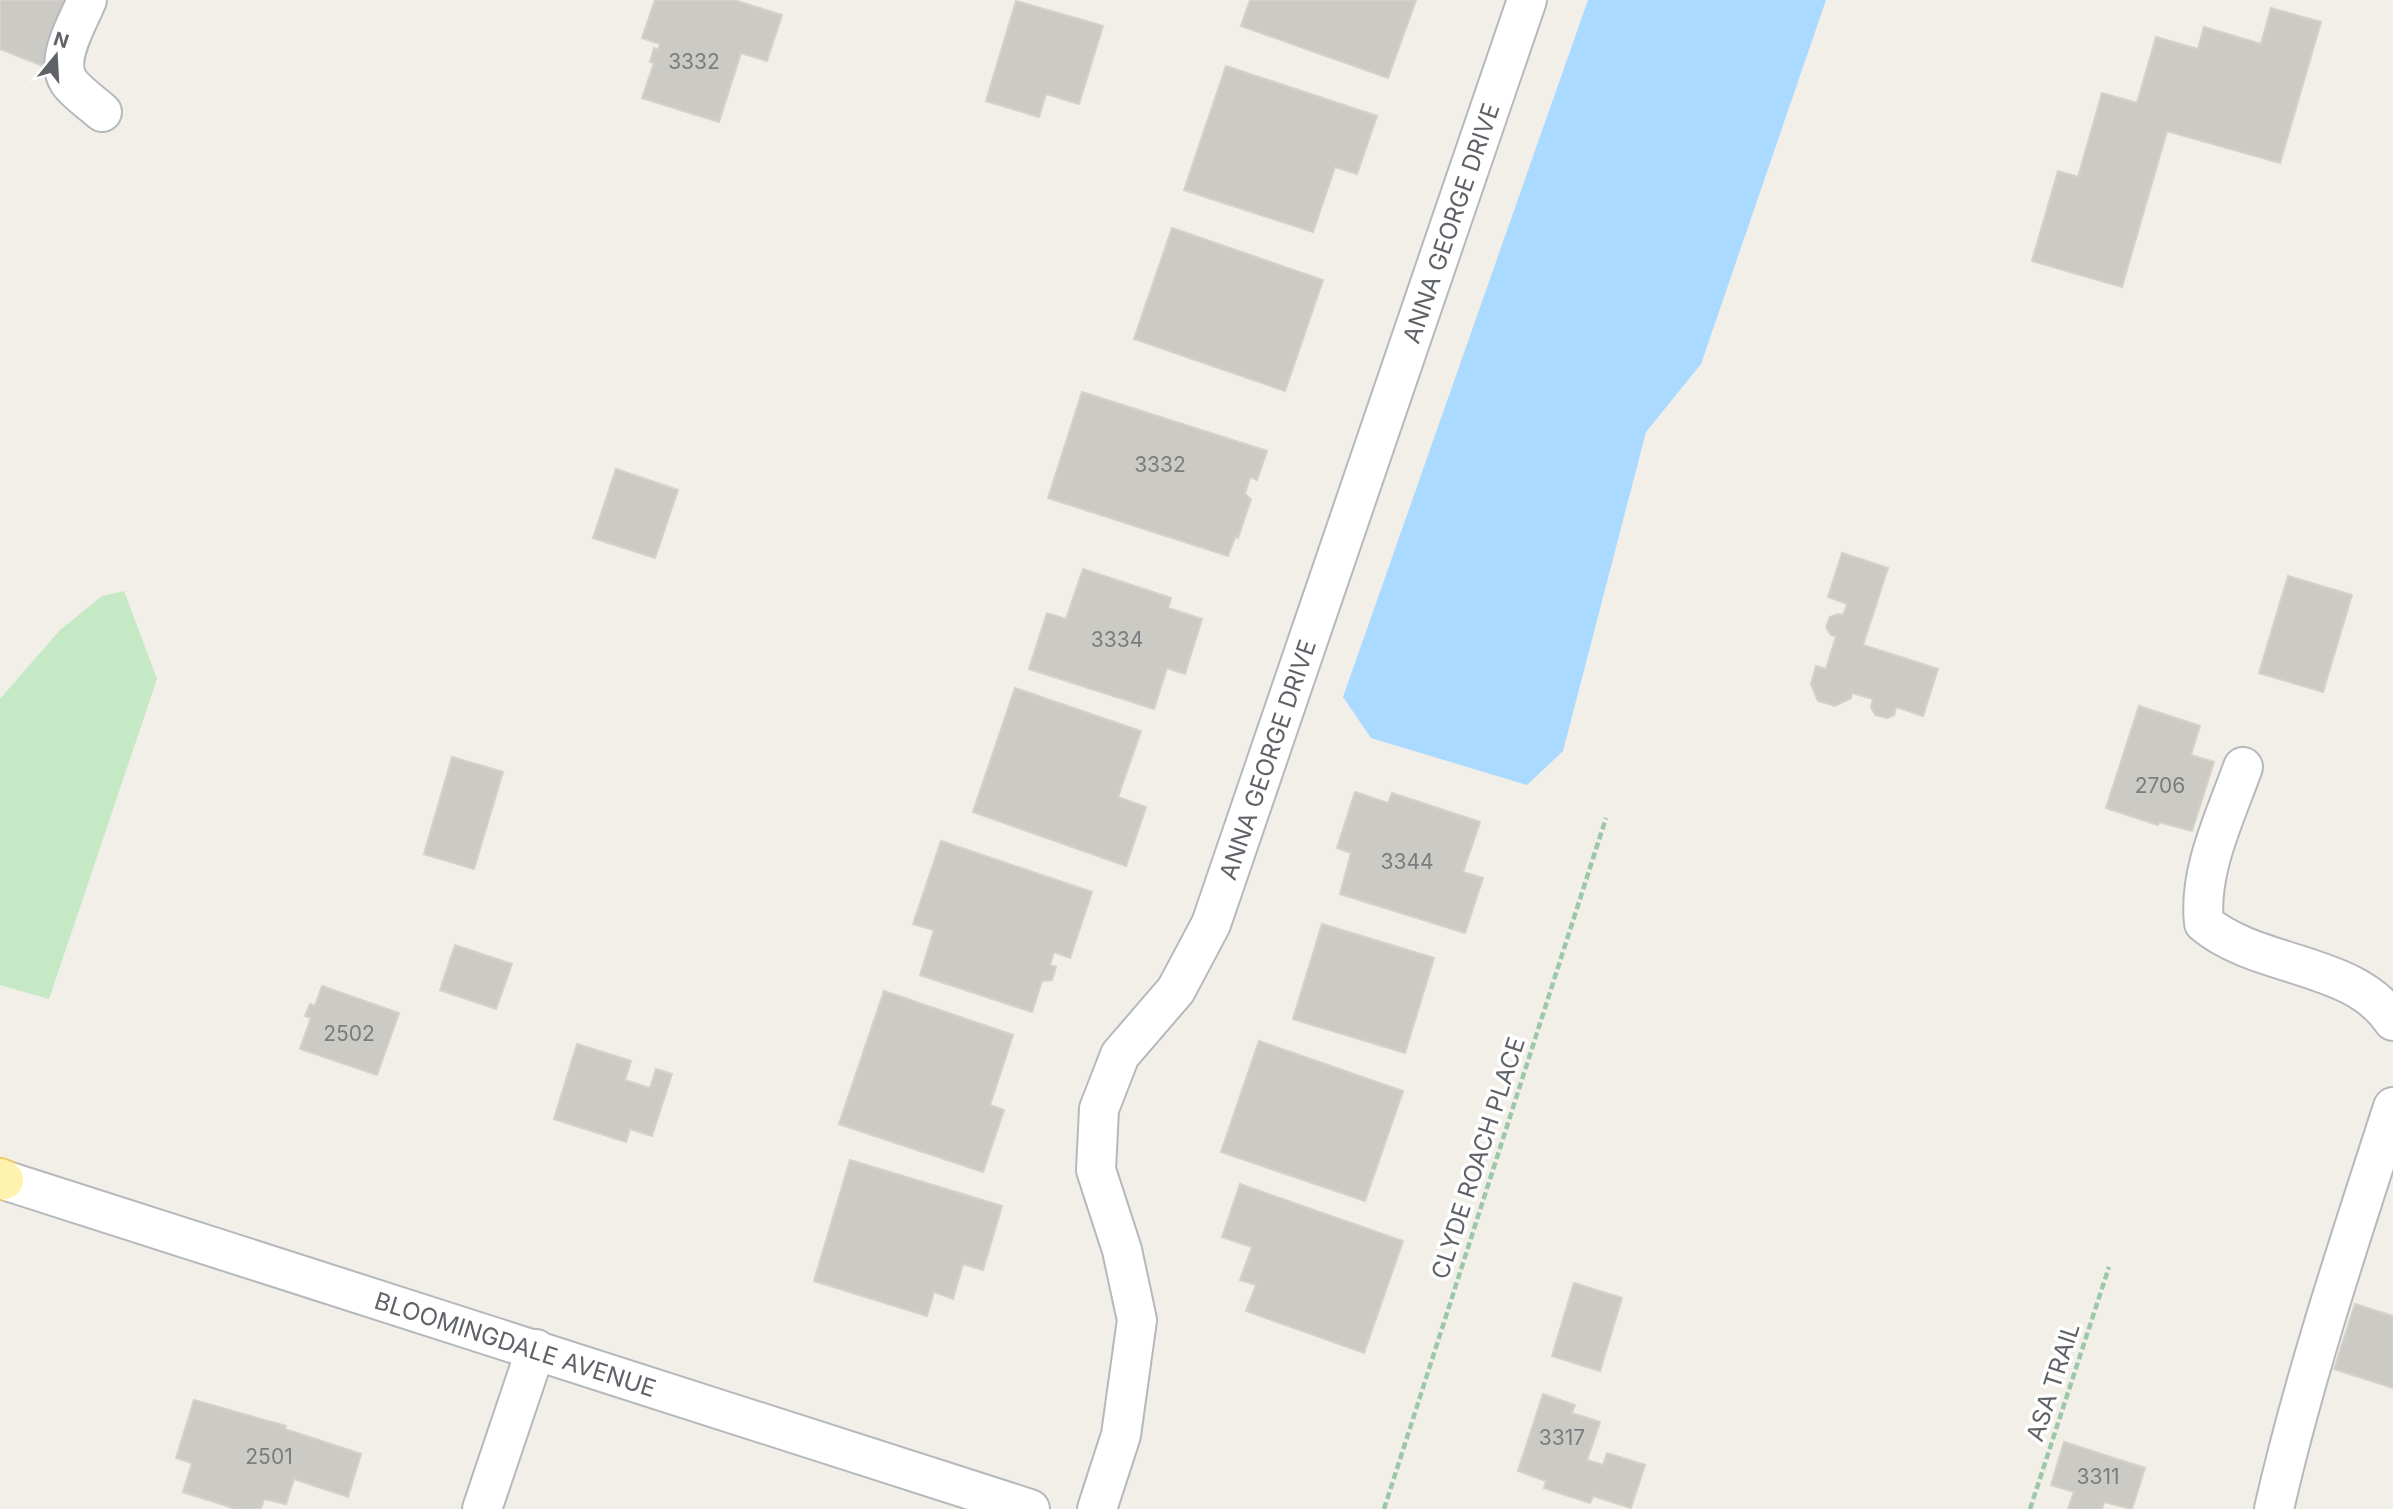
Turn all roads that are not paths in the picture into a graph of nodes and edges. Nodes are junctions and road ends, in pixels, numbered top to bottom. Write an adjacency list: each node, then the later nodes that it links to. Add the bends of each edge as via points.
1 (87, 0): 3 (street, via 64,69 69,82)
2 (1527, 0): 11 (street, ANNA GEORGE DRIVE, via 1211,924 1176,990 1121,1055 1099,1109 1096,1170 1122,1250 1137,1320 1121,1435)
3 (102, 112)
4 (2243, 767): 5 (street, via 2204,888 2204,923 2242,947 2344,983 2382,1004)
5 (2393, 1021)
6 (2393, 1107): 12 (street, via 2324,1326)
7 (1, 1179): 8 (street, BLOOMINGDALE AVENUE)
8 (536, 1349): 9 (street); 10 (street, BLOOMINGDALE AVENUE)
9 (482, 1509)
10 (1030, 1509)
11 (1097, 1509)
12 (2274, 1509)

